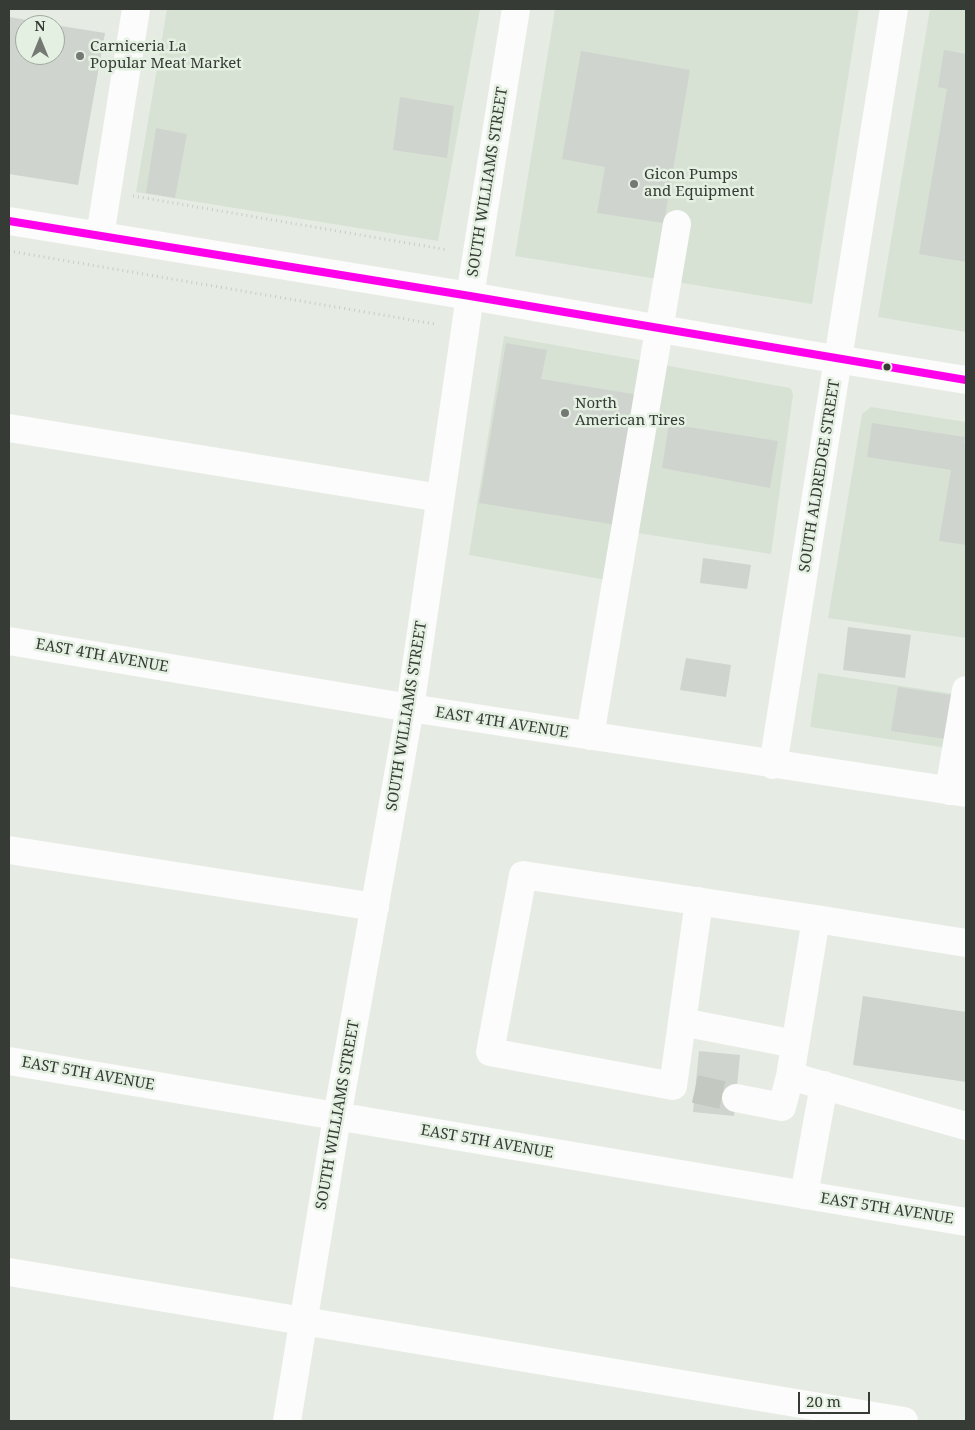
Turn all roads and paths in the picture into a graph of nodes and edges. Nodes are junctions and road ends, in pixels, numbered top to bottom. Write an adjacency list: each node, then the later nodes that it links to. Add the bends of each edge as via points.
1 (136, 9): 4 (street)
2 (516, 9): 10 (street, SOUTH WILLIAMS STREET)
3 (894, 9): 13 (street, SOUTH ALDREDGE STREET)
4 (107, 191): 7 (street); 8 (path)
5 (9, 221): 7 (street)
6 (677, 224): 12 (street)
7 (100, 236): 10 (street)
8 (448, 250)
9 (9, 251): 11 (path)
10 (470, 296): 12 (street); 16 (street, SOUTH WILLIAMS STREET)
11 (434, 324)
12 (659, 329): 13 (street); 20 (street)
13 (838, 360): 14 (street); 21 (street, SOUTH ALDREDGE STREET)
14 (966, 380)
15 (9, 428): 16 (street)
16 (440, 498): 19 (street, SOUTH WILLIAMS STREET)
17 (9, 640): 19 (street, EAST 4TH AVENUE)
18 (966, 690): 22 (street)
19 (410, 708): 20 (street, EAST 4TH AVENUE); 25 (street, SOUTH WILLIAMS STREET)
20 (590, 736): 21 (street, EAST 4TH AVENUE)
21 (773, 765): 22 (street, EAST 4TH AVENUE)
22 (958, 792)
23 (9, 850): 25 (street)
24 (699, 902): 26 (street); 28 (street); 28 (street, via 523,875 490,1052 684,1088)
25 (375, 907): 34 (street, SOUTH WILLIAMS STREET)
26 (816, 919): 27 (street); 29 (street)
27 (966, 943)
28 (682, 1022): 29 (street)
29 (795, 1044): 31 (street)
30 (9, 1061): 34 (street, EAST 5TH AVENUE)
31 (790, 1076): 32 (street); 33 (street, via 782,1108)
32 (824, 1085): 35 (street); 36 (street)
33 (736, 1098)
34 (337, 1117): 36 (street, EAST 5TH AVENUE); 39 (street, SOUTH WILLIAMS STREET)
35 (966, 1126)
36 (804, 1195): 37 (street, EAST 5TH AVENUE)
37 (966, 1222)
38 (9, 1272): 39 (street)
39 (303, 1321): 40 (street, SOUTH WILLIAMS STREET); 41 (street)
40 (287, 1421)
41 (904, 1421)

